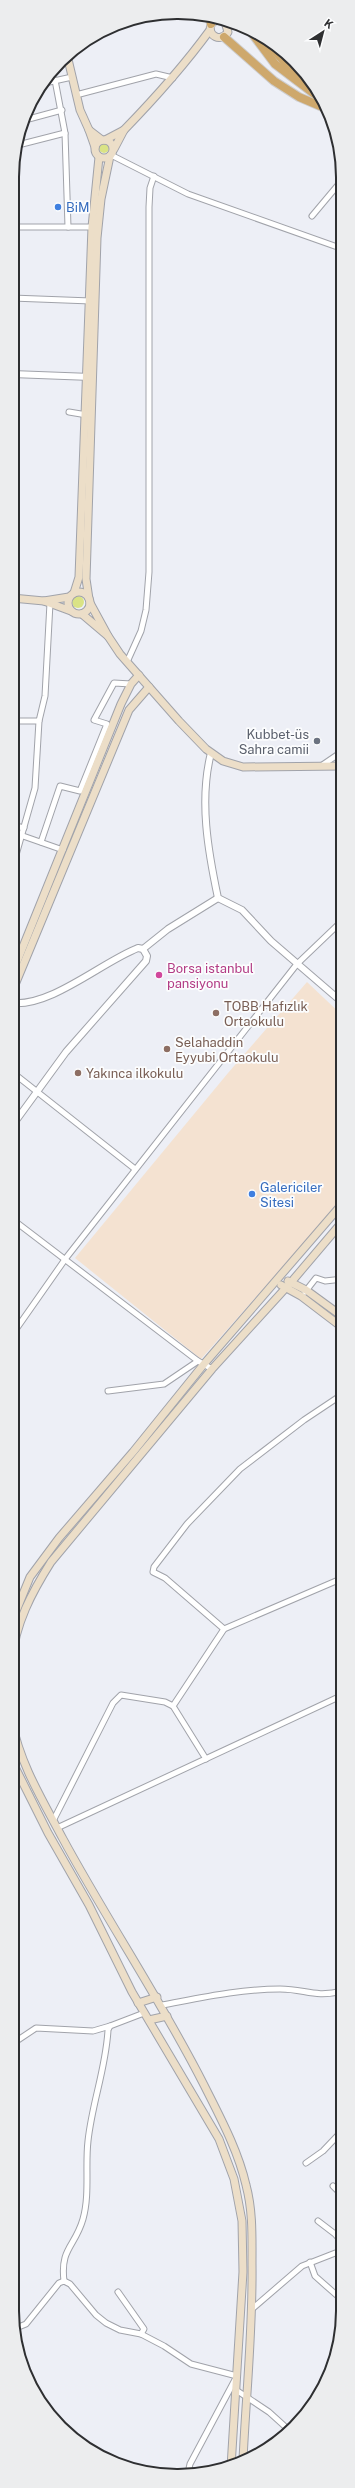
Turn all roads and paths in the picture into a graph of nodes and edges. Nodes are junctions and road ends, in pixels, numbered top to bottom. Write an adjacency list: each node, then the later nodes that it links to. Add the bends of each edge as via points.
1 (212, 23): 3 (main road); 6 (main road)
2 (228, 27): 4 (main road)
3 (215, 37): 4 (main road); 6 (main road)
4 (224, 37): 16 (highway, via 274,81)
5 (257, 40): 14 (highway, via 275,64)
6 (199, 44): 11 (main road)
7 (279, 56): 9 (highway)
8 (68, 63): 10 (main road)
9 (298, 75)
10 (72, 77): 12 (street); 15 (main road)
11 (174, 78): 15 (street, via 156,74); 20 (main road)
12 (55, 80): 13 (street); 17 (street)
13 (52, 81)
14 (311, 92)
15 (76, 95): 19 (main road)
16 (320, 107)
17 (62, 110): 18 (street); 21 (street)
18 (30, 119)
19 (89, 130): 22 (main road); 24 (main road)
20 (124, 130): 22 (main road); 25 (main road)
21 (65, 133): 23 (street); 32 (street)
22 (103, 140): 24 (main road); 25 (main road, via 111,142)
23 (23, 143)
24 (95, 147): 26 (main road)
25 (112, 154): 26 (main road, via 105,159); 27 (street); 30 (main road, via 105,174)
26 (99, 157): 30 (main road)
27 (154, 176): 33 (street, via 188,194); 47 (street, via 150,188 149,207 149,572 146,610 141,631)
28 (336, 187): 29 (street)
29 (312, 216)
30 (95, 226): 32 (street); 35 (main road)
31 (19, 227): 32 (street)
32 (68, 227)
33 (336, 247)
34 (19, 298): 35 (street)
35 (91, 301): 37 (main road)
36 (19, 374): 37 (street)
37 (90, 376): 39 (main road)
38 (69, 412): 39 (street)
39 (89, 416): 40 (main road, via 80,577); 42 (main road, via 86,579)
40 (72, 595): 42 (main road, via 83,593); 43 (main road); 44 (main road, via 68,604)
41 (19, 599): 43 (main road)
42 (90, 601): 45 (main road, via 87,611); 46 (main road)
43 (47, 602): 44 (main road); 52 (street, via 45,696)
44 (71, 611): 45 (main road)
45 (82, 614): 46 (main road)
46 (108, 636): 47 (main road)
47 (127, 662): 48 (main road)
48 (139, 675): 49 (main road); 50 (main road)
49 (131, 684): 60 (street, via 114,683 94,720 107,724 80,791 60,786); 62 (main road)
50 (149, 687): 53 (main road); 68 (main road, via 129,710)
51 (19, 721): 52 (street)
52 (38, 721): 58 (street, via 35,788)
53 (211, 753): 56 (main road, via 223,761 243,767); 63 (street, via 206,772 205,800)
54 (336, 756): 56 (street)
55 (336, 766): 56 (main road)
56 (320, 767)
57 (19, 826): 58 (street)
58 (24, 828): 59 (street)
59 (23, 836): 60 (street); 61 (street)
60 (41, 842): 62 (street)
61 (19, 848)
62 (63, 850): 66 (main road)
63 (218, 898): 65 (street, via 168,929); 67 (street, via 242,910)
64 (336, 927): 67 (street)
65 (143, 949): 70 (street, via 133,950 92,974 33,1002); 72 (street, via 147,956 146,961 111,999)
66 (19, 957)
67 (297, 964): 69 (street); 74 (street)
68 (19, 975)
69 (336, 997)
70 (19, 1003)
71 (19, 1078): 72 (street)
72 (36, 1091): 73 (street); 74 (street)
73 (19, 1116)
74 (135, 1169): 78 (street)
75 (336, 1211): 79 (main road)
76 (19, 1224): 78 (street)
77 (336, 1229): 81 (main road)
78 (66, 1258): 85 (street); 86 (street)
79 (279, 1279): 81 (main road); 86 (main road)
80 (336, 1280): 82 (street, via 325,1281 316,1278)
81 (287, 1286): 82 (main road); 87 (main road)
82 (304, 1293): 83 (main road); 84 (main road)
83 (336, 1313)
84 (336, 1322)
85 (19, 1325)
86 (201, 1363): 87 (street); 88 (street, via 164,1384); 91 (main road, via 59,1538 30,1577)
87 (212, 1368): 92 (main road, via 51,1562 36,1584)
88 (108, 1390)
89 (336, 1399): 93 (street, via 240,1469 187,1524 154,1567 153,1572 165,1578)
90 (336, 1581): 93 (street)
91 (19, 1604)
92 (19, 1628)
93 (224, 1629): 95 (street)
94 (336, 1698): 97 (street)
95 (173, 1706): 97 (street); 99 (street, via 127,1695 116,1698)
96 (19, 1749): 99 (main road)
97 (206, 1759): 100 (street)
98 (19, 1775): 103 (main road)
99 (53, 1821): 100 (main road)
100 (58, 1828): 102 (main road, via 90,1888)
101 (336, 1992): 104 (street, via 317,1995 278,1989)
102 (157, 1997): 103 (main road); 104 (main road)
103 (138, 2003): 105 (main road)
104 (162, 2005): 106 (main road)
105 (144, 2013): 107 (main road); 108 (street)
106 (168, 2016): 107 (main road); 119 (main road, via 216,2108 238,2156 247,2185 253,2233)
107 (149, 2020): 122 (main road, via 219,2139 234,2179 242,2220 243,2265)
108 (110, 2026): 109 (street, via 93,2031 36,2028); 116 (street, via 88,2141 88,2176 83,2219 63,2259)
109 (19, 2039)
110 (336, 2137): 111 (street)
111 (306, 2163)
112 (318, 2221): 113 (street)
113 (336, 2235)
114 (336, 2253): 115 (street)
115 (310, 2262): 118 (street, via 314,2276); 119 (street, via 293,2272)
116 (64, 2282): 120 (street, via 59,2283 26,2324); 121 (street, via 70,2284 106,2323 120,2330)
117 (118, 2292): 121 (street, via 144,2329)
118 (336, 2295)
119 (252, 2309): 124 (main road)
120 (20, 2327)
121 (141, 2334): 122 (street, via 190,2364)
122 (237, 2376): 123 (main road); 128 (street)
123 (236, 2390): 124 (street); 127 (main road)
124 (246, 2396): 125 (street); 126 (main road)
125 (286, 2427)
126 (243, 2455)
127 (231, 2460)
128 (189, 2469)

